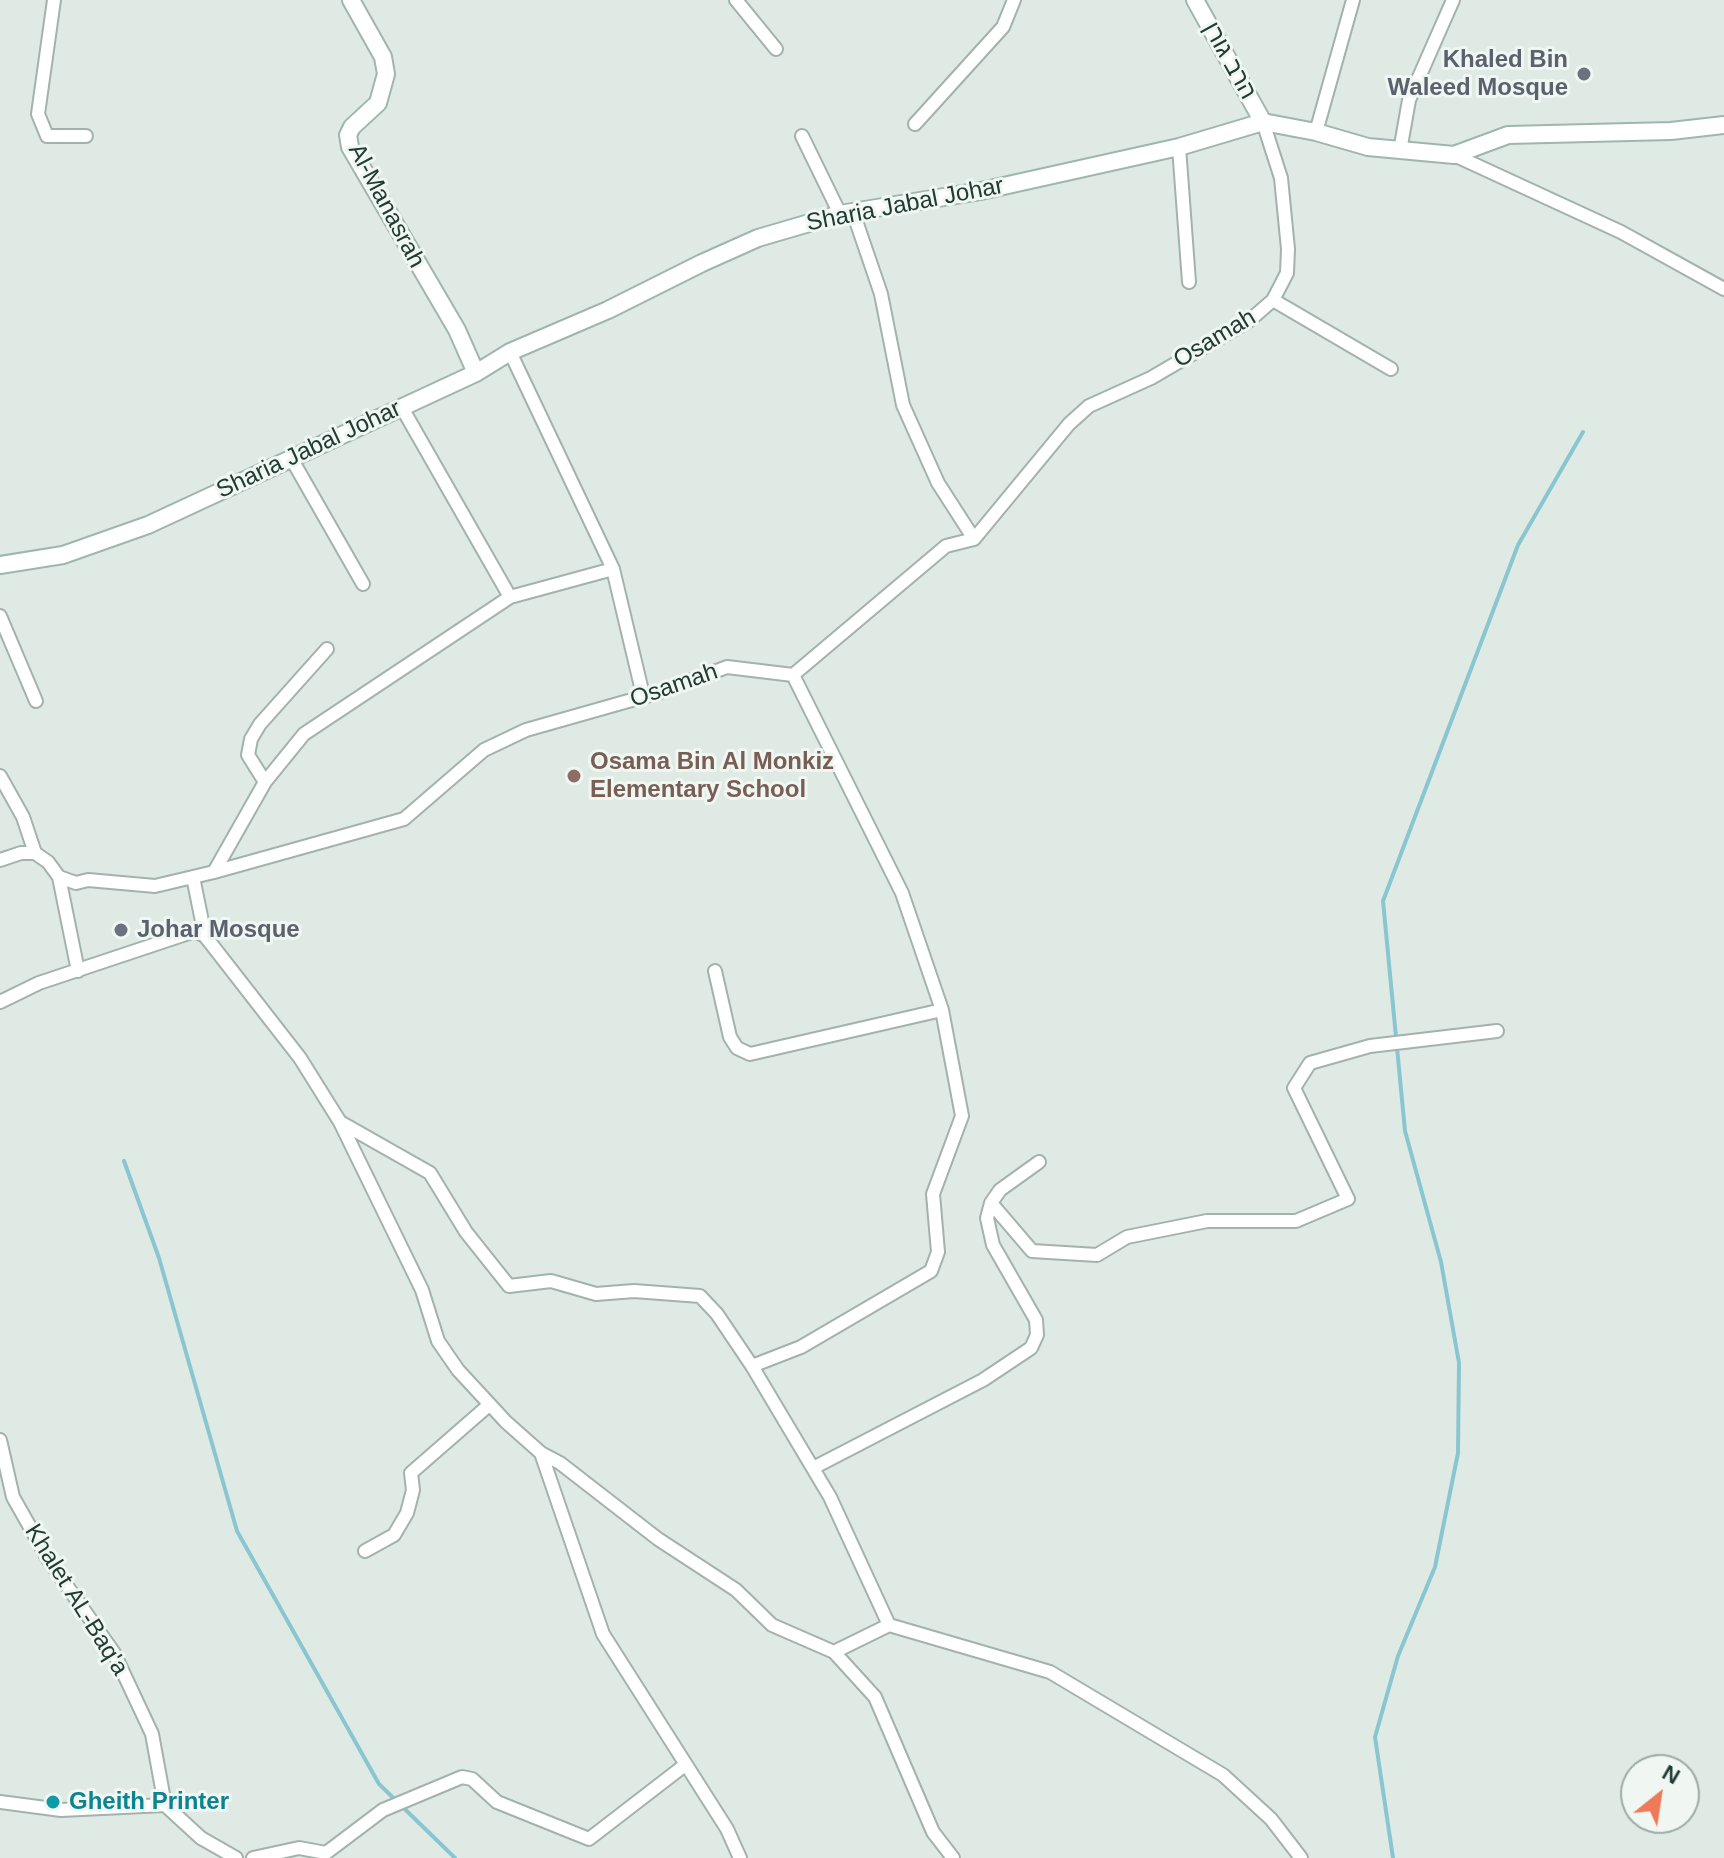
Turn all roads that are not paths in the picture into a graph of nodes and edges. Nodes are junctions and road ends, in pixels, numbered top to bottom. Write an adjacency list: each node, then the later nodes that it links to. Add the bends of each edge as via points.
1 (54, 0): 13 (street, via 38,114 47,136)
2 (351, 0): 24 (street, Al-Manasrah, via 383,57 386,74 378,103 352,127 350,147 457,330)
3 (736, 0): 8 (street)
4 (1014, 0): 10 (street, via 1003,27)
5 (1195, 0): 9 (street, הרב גורן)
6 (1353, 0): 12 (street)
7 (1453, 0): 16 (street, via 1409,100)
8 (776, 49)
9 (1263, 122): 12 (street, Sharia Jabal Johar); 15 (street, Sharia Jabal Johar); 21 (street, Osamah, via 1281,178 1288,249 1287,273)
10 (915, 124)
11 (1724, 125): 17 (street, Sharia Jabal Johar, via 1508,135)
12 (1316, 132): 16 (street, Sharia Jabal Johar)
13 (86, 136)
14 (802, 136): 18 (street)
15 (1179, 147): 18 (street, Sharia Jabal Johar, via 981,191); 19 (street)
16 (1400, 151): 17 (street, Sharia Jabal Johar)
17 (1454, 155): 20 (street, via 1621,232)
18 (846, 213): 22 (street, Sharia Jabal Johar, via 758,238); 27 (street, via 881,294 903,405 938,483)
19 (1189, 282)
20 (1724, 289)
21 (1273, 300): 23 (street); 27 (street, Osamah, via 1250,320 1151,378 1078,414)
22 (510, 352): 24 (street, Sharia Jabal Johar); 29 (street)
23 (1391, 369)
24 (476, 373): 25 (street, Sharia Jabal Johar)
25 (401, 406): 26 (street, Sharia Jabal Johar); 31 (street)
26 (291, 458): 28 (street, Sharia Jabal Johar, via 101,543); 30 (street)
27 (974, 539): 34 (street, Osamah, via 946,546)
28 (0, 565)
29 (613, 569): 31 (street); 35 (street, via 643,695)
30 (363, 584)
31 (510, 597): 38 (street, via 304,734)
32 (0, 616): 36 (street)
33 (327, 649): 38 (street, via 251,739 248,755)
34 (793, 675): 35 (street, Osamah, via 727,667); 48 (street, via 902,893)
35 (660, 692): 41 (street, Osamah, via 497,742 404,819)
36 (36, 701)
37 (0, 776): 39 (street)
38 (265, 782): 41 (street)
39 (35, 853): 40 (street); 42 (street)
40 (0, 860)
41 (214, 872): 43 (street, Osamah)
42 (59, 877): 43 (street, Osamah, via 71,883 155,886); 45 (street)
43 (193, 877): 44 (street)
44 (205, 936): 45 (street, via 195,931); 50 (street, via 291,1046)
45 (78, 971): 47 (street)
46 (715, 971): 48 (street, via 730,1037 750,1054)
47 (0, 1002)
48 (942, 1010): 53 (street, via 962,1116 933,1194 938,1252 934,1267 801,1347)
49 (1497, 1031): 52 (street, via 1370,1046 1310,1063 1294,1088 1348,1199 1296,1221 1207,1221 1127,1237 1097,1255 1032,1251)
50 (340, 1122): 53 (street, via 430,1173 506,1285 551,1281 596,1294 700,1296); 54 (street, via 422,1290 438,1341)
51 (1039, 1162): 52 (street)
52 (991, 1203): 57 (street, via 988,1234 1036,1320 1034,1344 983,1380)
53 (752, 1366): 57 (street)
54 (489, 1405): 56 (street); 58 (street, via 411,1473 407,1513 394,1535)
55 (0, 1440): 63 (street, Khalet AL-Baq'a, via 13,1497 48,1559 114,1653 152,1734)
56 (541, 1453): 60 (street, via 736,1590 772,1625); 61 (street, via 603,1634)
57 (813, 1468): 59 (street)
58 (365, 1551)
59 (889, 1625): 60 (street); 68 (street, via 1070,1682 1223,1775 1271,1819)
60 (834, 1652): 67 (street, via 875,1697 933,1832)
61 (685, 1765): 65 (street, via 589,1839 497,1802 464,1776 383,1810 326,1853 299,1848); 66 (street)
62 (0, 1802): 63 (street, via 61,1810)
63 (165, 1805): 64 (street, via 201,1838)
64 (236, 1858)
65 (253, 1858)
66 (740, 1858)
67 (953, 1858)
68 (1301, 1858)

